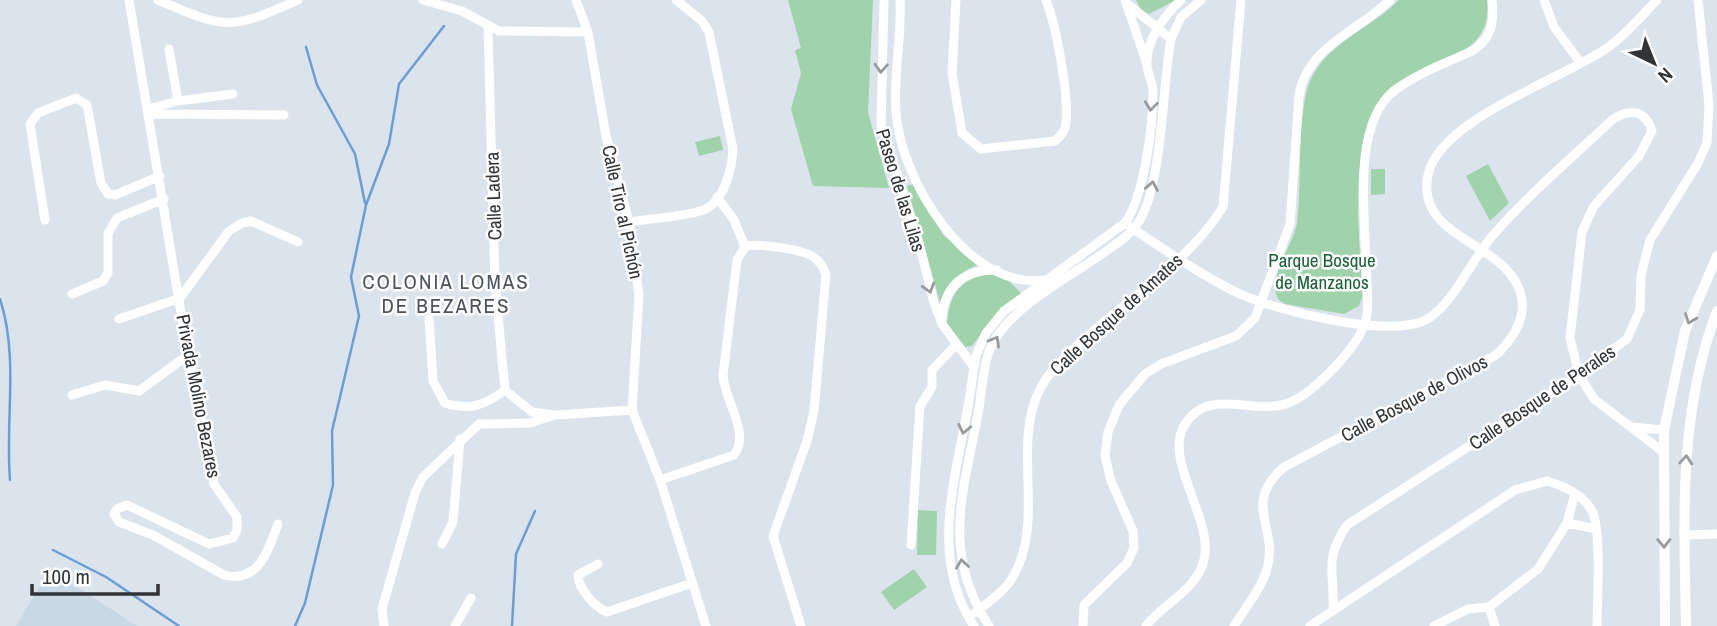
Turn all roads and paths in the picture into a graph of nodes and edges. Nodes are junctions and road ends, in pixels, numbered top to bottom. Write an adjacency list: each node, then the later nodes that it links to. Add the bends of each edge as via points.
1 (129, 0): 30 (street, Privada Molino Bezares)
2 (158, 0): 3 (street, via 209,22 225,24 263,16)
3 (298, 0)
4 (423, 0): 19 (street, via 463,11)
5 (576, 0): 22 (street, Calle Tiro al Pichón)
6 (676, 0): 33 (street, via 702,21 714,50 733,149 729,174)
7 (884, 0): 54 (street, Paseo de las Lilas, one-way to 54, via 881,125)
8 (900, 0): 44 (street, Paseo de las Lilas, via 895,111 908,164 948,233)
9 (956, 0): 10 (street, via 952,73 962,133 981,149 1055,141 1062,135 1066,111 1055,28)
10 (1046, 0)
11 (1181, 0): 21 (street)
12 (1201, 0): 24 (street, via 1181,18)
13 (1241, 0): 43 (street, Calle Bosque de Amates, via 1223,207)
14 (1390, 0): 50 (street, via 1326,49 1304,76 1290,223)
15 (1492, 0): 55 (street, via 1494,19 1484,41 1394,91 1376,119 1364,162)
16 (1545, 0): 27 (street, via 1554,27)
17 (1657, 0): 27 (street, Calle Bosque de Olivos, via 1607,48)
18 (1698, 0): 59 (street, Calle Bosque de Perales, via 1709,116 1707,143 1650,240 1636,324 1627,339)
19 (488, 27): 22 (street); 60 (street, Calle Ladera, via 495,284)
20 (1134, 27): 21 (street, via 1125,0); 23 (street); 26 (street)
21 (1157, 29): 23 (street); 24 (street)
22 (588, 32): 36 (street, Calle Tiro al Pichón, via 606,136)
23 (1151, 43): 24 (street); 26 (street)
24 (1170, 43): 38 (street, one-way to 24, via 1153,191)
25 (169, 49): 29 (street)
26 (1147, 62): 37 (street, one-way to 37, via 1153,95 1142,189)
27 (1580, 62): 41 (street, Calle Bosque de Olivos, via 1473,122 1436,157 1428,175 1427,195 1436,217)
28 (233, 94): 29 (street)
29 (178, 101): 30 (street)
30 (149, 111): 31 (street); 32 (street, Privada Molino Bezares)
31 (284, 115)
32 (160, 176): 34 (street, Privada Molino Bezares); 35 (street, via 108,194 101,183 87,104 76,98 38,113 30,124)
33 (717, 197): 36 (street, via 706,209); 40 (street)
34 (164, 198): 47 (street, via 117,218 108,233 108,274 103,281); 48 (street, Privada Molino Bezares)
35 (45, 220)
36 (629, 222): 62 (street, Calle Tiro al Pichón, via 640,307)
37 (1125, 223): 38 (street); 46 (street)
38 (1133, 230): 43 (street); 49 (street)
39 (298, 242): 48 (street, via 251,221 242,223 229,231)
40 (745, 247): 68 (street, via 737,260 723,375 723,387 742,437 740,447 734,455); 89 (street, via 755,244 809,254 825,274 814,411 774,536)
41 (1481, 251): 55 (street, via 1431,317 1402,327); 59 (street, via 1503,224 1613,119 1624,112 1637,112 1648,119 1652,131 1648,143 1605,190 1582,232 1570,338); 93 (street, Calle Bosque de Olivos, via 1504,267 1517,285 1523,305 1511,341 1496,355 1284,467 1270,479 1261,504 1267,568)
42 (1717, 256): 65 (main road, one-way to 65, via 1685,331)
43 (1181, 258): 50 (street); 83 (street, Calle Bosque de Amates, via 1049,372 1031,410 1027,529 1018,564 1002,590)
44 (998, 270): 45 (street, Paseo de las Lilas); 54 (street, via 975,271 957,282 946,299)
45 (1009, 275): 46 (street, Paseo de las Lilas, via 1027,281); 49 (street, Paseo de las Lilas)
46 (1050, 279): 49 (street)
47 (72, 294)
48 (180, 298): 52 (street); 57 (street, Privada Molino Bezares)
49 (1031, 298): 58 (street, via 992,325 981,341); 83 (street, one-way to 49, via 962,570 960,518 984,368 1000,331)
50 (1261, 303): 55 (street); 91 (street, via 1247,328 1236,337 1153,369 1119,405 1105,456 1133,531 1133,548 1127,563 1084,605)
51 (1717, 311): 74 (main road, one-way to 51, via 1689,421 1696,377)
52 (119, 319)
53 (429, 319): 60 (street, via 433,381 445,403 472,408)
54 (942, 324): 56 (street, Paseo de las Lilas)
55 (1365, 325): 92 (street, via 1323,378 1292,402 1273,406 1211,404 1195,413 1184,427 1181,457 1203,528 1203,564 1195,579)
56 (956, 345): 58 (street, Paseo de las Lilas); 76 (street, via 932,370 932,387 920,406)
57 (188, 355): 61 (street, via 139,391 105,385); 71 (street, Privada Molino Bezares, via 214,484 237,517 237,530 233,538 209,544 127,505 114,514 119,522 237,578 261,564)
58 (974, 367): 85 (street, one-way to 85, via 949,528 951,572)
59 (1579, 375): 64 (street, via 1594,399); 79 (street, Calle Bosque de Perales, via 1358,516 1336,542 1330,559)
60 (505, 390): 63 (street, via 532,412)
61 (72, 395)
62 (632, 410): 63 (street); 68 (street, Calle Tiro al Pichón)
63 (555, 415): 66 (street, via 530,423 479,424)
64 (1630, 427): 65 (street); 67 (street)
65 (1664, 430): 67 (main road)
66 (460, 439): 75 (street, via 453,522); 86 (street, via 423,477 415,493 382,609)
67 (1662, 451): 98 (main road, one-way to 98)
68 (660, 480): 78 (street, Calle Tiro al Pichón)
69 (1576, 494): 70 (street); 72 (street, via 1593,513); 80 (street, via 1547,481 1515,490)
70 (1567, 523): 72 (street); 82 (street, via 1538,569)
71 (278, 524)
72 (1596, 529): 97 (street)
73 (1717, 534): 74 (street)
74 (1684, 535): 99 (main road)
75 (442, 544)
76 (911, 545)
77 (598, 564): 78 (street, via 582,571 578,581 598,609 607,612)
78 (692, 583): 88 (street, Calle Tiro al Pichón)
79 (1335, 583): 80 (street); 84 (street, Calle Bosque de Perales)
80 (1354, 597): 84 (street)
81 (471, 598): 87 (street)
82 (1489, 607): 95 (street, via 1468,609); 96 (street)
83 (978, 610): 85 (street, Calle Bosque de Amates); 90 (street)
84 (1333, 610): 94 (street)
85 (972, 622)
86 (384, 626)
87 (455, 626)
88 (706, 626)
89 (801, 626)
90 (989, 626)
91 (1083, 626)
92 (1146, 626)
93 (1234, 626)
94 (1310, 626)
95 (1434, 626)
96 (1495, 626)
97 (1597, 626)
98 (1665, 626)
99 (1686, 626)

